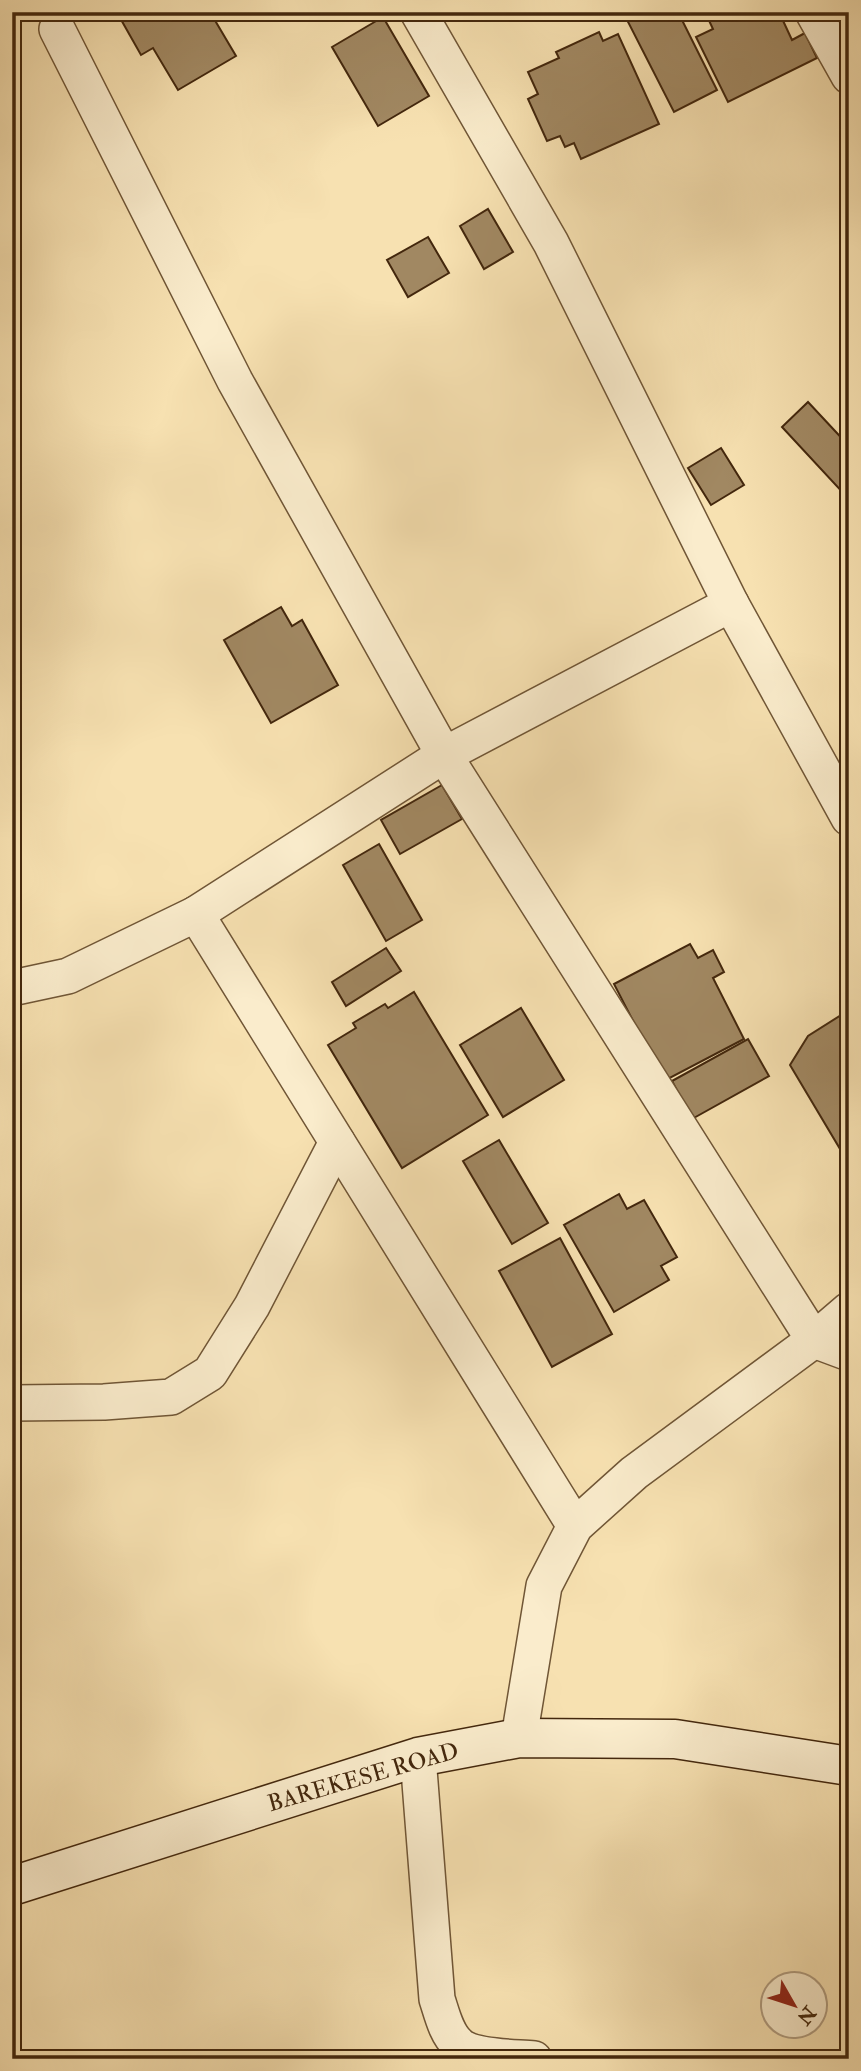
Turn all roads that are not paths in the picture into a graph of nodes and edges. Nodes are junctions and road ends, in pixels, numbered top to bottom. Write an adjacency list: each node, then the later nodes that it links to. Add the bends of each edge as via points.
1 (418, 12): 5 (street, via 551,243)
2 (813, 12): 4 (street)
3 (57, 29): 6 (street, via 235,381)
4 (849, 76)
5 (731, 604): 6 (street); 7 (street)
6 (443, 755): 8 (street); 12 (street)
7 (849, 818)
8 (196, 914): 9 (street, via 68,976); 10 (street)
9 (12, 988)
10 (337, 1142): 14 (street, via 252,1306 210,1373 171,1397); 15 (street)
11 (849, 1310): 12 (street)
12 (814, 1340): 13 (street); 15 (street, via 634,1473)
13 (849, 1353)
14 (12, 1403)
15 (575, 1526): 16 (street, via 544,1586)
16 (519, 1738): 17 (main road, BAREKESE ROAD); 18 (main road, BAREKESE ROAD, via 675,1739)
17 (418, 1757): 19 (main road, BAREKESE ROAD); 20 (street, via 437,1999 446,2026 459,2045 474,2053)
18 (849, 1766)
19 (12, 1886)
20 (534, 2059)

